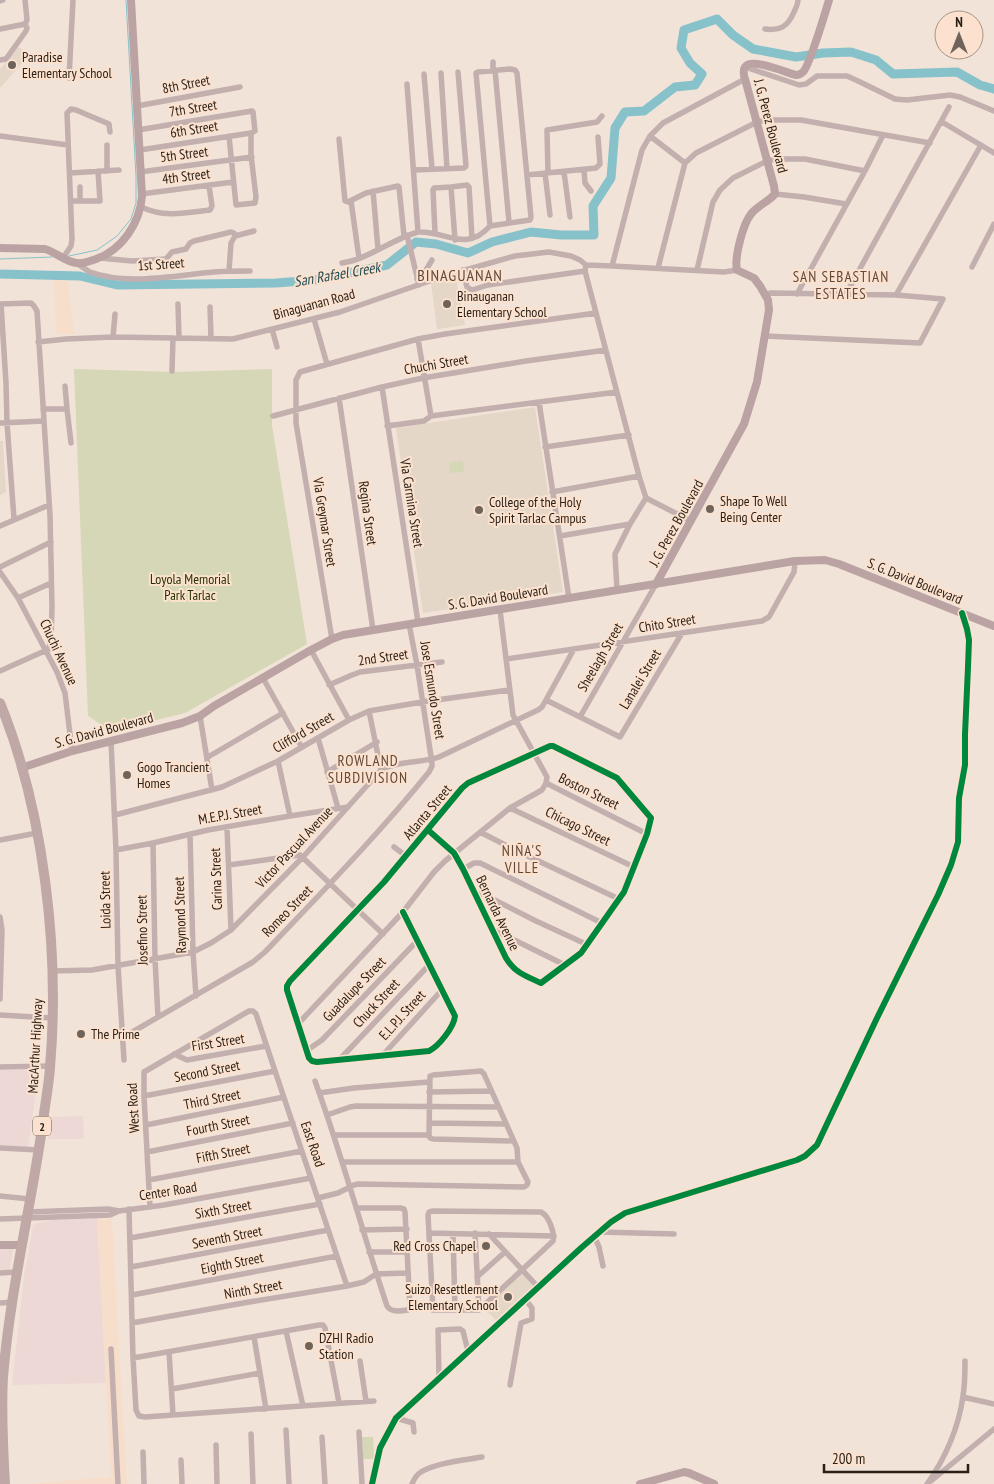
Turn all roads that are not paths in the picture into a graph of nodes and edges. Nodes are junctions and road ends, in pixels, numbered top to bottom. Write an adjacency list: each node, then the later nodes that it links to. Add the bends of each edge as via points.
1 (25, 0): 6 (street)
2 (73, 0): 17 (street)
3 (131, 0): 21 (street)
4 (798, 0): 8 (street, via 791,21 774,30)
5 (829, 0): 12 (street, J. G. Perez Boulevard, via 802,73 796,76 757,64)
6 (25, 24): 7 (street); 9 (street, via 26,31)
7 (0, 29)
8 (765, 29)
9 (3, 59): 11 (street)
10 (493, 62): 13 (street)
11 (0, 66)
12 (745, 67): 18 (street, J. G. Perez Boulevard); 23 (street, via 799,85 818,76 847,76 895,99 955,95)
13 (495, 70): 58 (street, via 513,69 517,73); 74 (street); 76 (street, via 476,74)
14 (458, 72): 47 (street, via 466,166)
15 (424, 74): 46 (street)
16 (441, 74): 47 (street)
17 (69, 78)
18 (745, 79): 25 (street, J. G. Perez Boulevard); 33 (street, via 663,123)
19 (407, 84): 49 (street)
20 (240, 87): 21 (street, 8th Street)
21 (137, 106): 27 (street)
22 (950, 107): 26 (street)
23 (994, 111)
24 (602, 116): 57 (street, via 597,122 546,130)
25 (757, 122): 30 (street, via 801,120); 44 (street, J. G. Perez Boulevard); 45 (street, via 696,154)
26 (942, 122): 36 (street); 39 (street)
27 (138, 130): 29 (street, 7th Street, via 251,111 255,131); 40 (street)
28 (110, 132): 37 (street, via 108,124 71,109 67,113)
29 (252, 133): 32 (street, 6th Street); 42 (street)
30 (883, 135): 36 (street); 53 (street)
31 (0, 136): 37 (street)
32 (229, 136): 40 (street, 6th Street); 43 (street)
33 (650, 136): 45 (street); 92 (street, via 642,150)
34 (598, 137): 50 (street, via 600,164)
35 (339, 140): 69 (street, via 345,199 346,202)
36 (930, 143): 104 (street)
37 (68, 145): 56 (street)
38 (107, 145): 52 (street)
39 (981, 145): 41 (street); 105 (street)
40 (140, 150): 54 (street)
41 (994, 153)
42 (252, 157): 43 (street, 5th Street); 59 (street, via 255,203 237,205)
43 (231, 160): 54 (street, 5th Street); 59 (street)
44 (767, 161): 53 (street, via 805,159); 66 (street, J. G. Perez Boulevard); 97 (street, via 733,178 720,190 713,202)
45 (686, 163): 95 (street)
46 (432, 169): 47 (street); 49 (street)
47 (447, 169)
48 (119, 170): 52 (street)
49 (414, 170): 78 (street)
50 (584, 170): 55 (street); 64 (street, via 585,183)
51 (98, 171): 52 (street); 56 (street); 68 (street, via 100,201)
52 (106, 171)
53 (865, 171): 70 (street)
54 (140, 172): 65 (street)
55 (564, 172): 57 (street); 73 (street)
56 (70, 173): 67 (street)
57 (547, 173): 58 (street); 72 (street)
58 (527, 175): 74 (street, via 530,220)
59 (233, 182): 60 (street, 4th Street)
60 (209, 186): 65 (street, 4th Street); 71 (street, via 210,210 164,214)
61 (80, 187): 68 (street)
62 (451, 187): 79 (street, via 433,190); 82 (street, via 469,187); 83 (street)
63 (373, 191): 69 (street); 81 (street, via 400,187); 85 (street)
64 (591, 191)
65 (142, 194): 71 (street)
66 (775, 194): 70 (street); 98 (street, J. G. Perez Boulevard, via 751,212 743,230)
67 (71, 201): 68 (street); 86 (street, via 72,239)
68 (80, 201)
69 (351, 201): 88 (street)
70 (846, 204): 103 (street)
71 (141, 207): 87 (street, via 130,231 117,247)
72 (550, 215)
73 (570, 217)
74 (509, 222): 76 (street)
75 (994, 224): 93 (street)
76 (490, 226): 82 (street, via 480,236)
77 (254, 231): 80 (street)
78 (418, 232): 79 (street); 81 (street)
79 (435, 233): 83 (street)
80 (235, 236): 87 (street, via 227,232 194,241 186,249 172,252 166,259); 99 (street, via 231,243)
81 (406, 237): 85 (street); 101 (street)
82 (472, 238): 83 (street)
83 (455, 240)
84 (0, 248): 86 (street, via 52,250)
85 (378, 249): 88 (street)
86 (63, 258): 91 (street)
87 (100, 258): 91 (street)
88 (359, 258): 90 (street)
89 (432, 260): 101 (street)
90 (342, 263)
91 (77, 264): 99 (street, 1st Street, via 105,275 144,279)
92 (612, 266): 94 (street); 95 (street)
93 (972, 267)
94 (586, 268): 96 (street, Binaguanan Road, via 571,256 549,252 515,256); 96 (street, via 472,290 467,287); 109 (street)
95 (658, 268): 97 (street)
96 (463, 270): 101 (street, Binaguanan Road)
97 (697, 270): 98 (street)
98 (737, 270): 102 (street, via 754,278)
99 (229, 271): 100 (street, 1st Street)
100 (250, 271)
101 (418, 282): 111 (street, Binaguanan Road)
102 (766, 294): 103 (street); 113 (street, J. G. Perez Boulevard, via 769,310)
103 (797, 294): 104 (street)
104 (846, 294): 105 (street)
105 (896, 295): 113 (street, via 943,299 920,343)
106 (0, 304): 118 (street, via 31,304 36,308); 119 (street)
107 (178, 304): 115 (street)
108 (210, 307): 116 (street)
109 (596, 313): 117 (street); 121 (street)
110 (115, 314): 114 (street)
111 (314, 319): 112 (street, Binaguanan Road); 122 (street)
112 (272, 329): 116 (street, Binaguanan Road, via 232,339); 120 (street)
113 (764, 336): 148 (street, J. G. Perez Boulevard, via 757,382 744,424)
114 (113, 337): 115 (street, Binaguanan Road); 118 (street, Binaguanan Road)
115 (176, 338): 116 (street, Binaguanan Road); 123 (street)
116 (211, 338)
117 (418, 339): 122 (street); 124 (street)
118 (38, 342): 131 (street)
119 (2, 345): 125 (street)
120 (277, 347)
121 (606, 350): 124 (street, Chuchi Street); 128 (street)
122 (328, 364): 133 (street, Via Greymar Street, via 300,372 297,376)
123 (172, 371)
124 (424, 378): 127 (street, Chuchi Street); 135 (street)
125 (3, 383): 138 (street)
126 (65, 386): 132 (street)
127 (382, 387): 129 (street, Chuchi Street); 139 (street, Via Carmina Street)
128 (617, 392): 130 (street); 140 (street)
129 (339, 398): 133 (street, Chuchi Street); 166 (street, Regina Street)
130 (539, 402): 135 (street); 142 (street)
131 (43, 409): 132 (street); 136 (street)
132 (67, 409): 141 (street)
133 (296, 410): 134 (street, Chuchi Street); 168 (street, Via Greymar Street)
134 (273, 416)
135 (431, 416): 139 (street, via 424,421)
136 (44, 421): 138 (street); 146 (street)
137 (0, 423): 138 (street)
138 (7, 423): 147 (street)
139 (387, 426): 163 (street, Via Carmina Street)
140 (629, 435): 142 (street); 143 (street)
141 (70, 443)
142 (545, 446): 144 (street)
143 (639, 476): 144 (street); 145 (street)
144 (552, 492): 151 (street)
145 (646, 498): 148 (street); 149 (street)
146 (49, 505): 147 (street); 152 (street)
147 (14, 519): 150 (street)
148 (691, 521): 157 (street, J. G. Perez Boulevard)
149 (630, 524): 151 (street); 158 (street, via 615,554)
150 (0, 526)
151 (560, 536): 160 (street)
152 (51, 542): 154 (street); 156 (street)
153 (796, 561): 157 (street, S. G. David Boulevard); 162 (street, S. G. David Boulevard, via 825,560 839,564); 167 (street, Chito Street, via 794,572 769,617 762,621)
154 (0, 567)
155 (0, 572): 159 (street, Chuchi Avenue)
156 (51, 583): 159 (street); 171 (street, via 51,640)
157 (656, 584): 158 (street, S. G. David Boulevard); 169 (street, Sheelagh Street)
158 (617, 590): 160 (street, S. G. David Boulevard)
159 (18, 598): 171 (street, Chuchi Avenue)
160 (569, 598): 161 (street, S. G. David Boulevard)
161 (500, 610): 163 (street, S. G. David Boulevard); 173 (street)
162 (962, 613): 165 (street, S. G. David Boulevard); 301 (street, via 969,640 965,765 959,798 958,842 952,865 817,1145 797,1160 625,1213)
163 (418, 622): 164 (street, S. G. David Boulevard)
164 (409, 624): 166 (street, S. G. David Boulevard); 175 (street, Jose Esmundo Street)
165 (994, 626)
166 (373, 630): 168 (street, S. G. David Boulevard)
167 (682, 633): 169 (street, Chito Street); 186 (street, Lanalei Street, via 620,737)
168 (332, 639): 172 (street, S. G. David Boulevard)
169 (623, 643): 170 (street, Chito Street); 186 (street, Sheelagh Street)
170 (574, 649): 173 (street, Chito Street); 180 (street)
171 (46, 650): 176 (street); 193 (street, Chuchi Avenue, via 65,693)
172 (311, 650): 177 (street, S. G. David Boulevard); 178 (street)
173 (506, 660): 179 (street)
174 (442, 662): 175 (street, 2nd Street)
175 (417, 665): 178 (street, 2nd Street, via 360,672); 181 (street, Jose Esmundo Street)
176 (0, 671)
177 (263, 678): 184 (street); 185 (street, S. G. David Boulevard)
178 (329, 685): 187 (street)
179 (509, 690): 181 (street, Clifford Street); 188 (street)
180 (546, 700): 186 (street); 188 (street, via 538,710)
181 (422, 702): 183 (street, Clifford Street); 196 (street, Jose Esmundo Street)
182 (0, 703): 198 (highway, MacArthur Highway / 2)
183 (369, 711): 187 (street, Clifford Street); 191 (street)
184 (283, 713): 192 (street); 195 (street)
185 (200, 716): 190 (street, S. G. David Boulevard); 195 (street)
186 (580, 717)
187 (349, 720): 189 (street, Clifford Street)
188 (515, 721): 194 (street); 196 (street)
189 (318, 738): 192 (street, Clifford Street); 200 (street)
190 (111, 741): 193 (street, S. G. David Boulevard); 206 (street, Loida Street)
191 (377, 742): 199 (street); 200 (street)
192 (301, 746): 197 (street, Clifford Street)
193 (72, 751): 198 (street, S. G. David Boulevard)
194 (534, 754): 201 (street); 209 (street, Atlanta Street, via 468,783); 213 (street, Bernarda Avenue, via 553,746 616,778 651,818)
195 (208, 757): 202 (street)
196 (431, 760): 199 (street); 224 (street, Romeo Street, via 429,772)
197 (278, 761): 202 (street, Clifford Street); 207 (street)
198 (21, 768): 210 (highway, MacArthur Highway / 2)
199 (381, 770): 203 (street, Victor Pascual Avenue)
200 (327, 772): 204 (street)
201 (546, 784): 205 (street, via 542,790); 213 (street, Boston Street)
202 (212, 790): 206 (street, Clifford Street)
203 (348, 807): 204 (street, M.E.P.J. Street); 220 (street, Victor Pascual Avenue)
204 (338, 808): 207 (street, M.E.P.J. Street)
205 (510, 808): 211 (street); 222 (street, Chicago Street)
206 (115, 815): 217 (street, Loida Street)
207 (290, 816): 208 (street, M.E.P.J. Street)
208 (227, 827): 212 (street, M.E.P.J. Street); 221 (street, Carina Street)
209 (428, 830): 218 (street, Bernarda Avenue); 219 (street, Atlanta Street)
210 (37, 832): 214 (street); 241 (highway, MacArthur Highway / 2, via 47,896)
211 (480, 832): 218 (street); 226 (street)
212 (190, 834): 215 (street, M.E.P.J. Street); 236 (street, Raymond Street)
213 (647, 834): 222 (street, Bernarda Avenue)
214 (0, 840)
215 (154, 843): 217 (street, M.E.P.J. Street); 237 (street, Josefino Street)
216 (394, 846): 219 (street)
217 (116, 850): 239 (street, Loida Street)
218 (454, 853): 223 (street, Bernarda Avenue); 228 (street, via 434,872)
219 (406, 856): 227 (street, Atlanta Street)
220 (303, 857): 221 (street, via 293,855); 224 (street); 232 (street, Victor Pascual Avenue)
221 (228, 865): 232 (street, Carina Street)
222 (634, 867): 226 (street, Bernarda Avenue)
223 (463, 869): 225 (street, Bernarda Avenue); 230 (street, via 480,863)
224 (330, 884): 227 (street); 243 (street, Romeo Street, via 253,962)
225 (475, 894): 231 (street, Bernarda Avenue); 235 (street, via 483,894)
226 (619, 899): 230 (street, Bernarda Avenue)
227 (357, 910): 233 (street); 249 (street, Atlanta Street, via 287,986)
228 (403, 912): 233 (street); 234 (street)
229 (0, 916): 244 (street)
230 (602, 924): 235 (street, Bernarda Avenue)
231 (492, 929): 240 (street); 240 (street, Bernarda Avenue, via 512,968 524,975 541,983)
232 (231, 930): 236 (street, Victor Pascual Avenue)
233 (383, 934): 249 (street)
234 (417, 941): 238 (street); 252 (street, Guadalupe Street, via 322,1040)
235 (588, 945): 240 (street, Bernarda Avenue)
236 (193, 952): 237 (street, Victor Pascual Avenue); 243 (street, Raymond Street)
237 (155, 959): 239 (street, Victor Pascual Avenue); 247 (street, Josefino Street)
238 (429, 965): 242 (street); 255 (street, Chuck Street)
239 (118, 966): 241 (street, Victor Pascual Avenue); 250 (street, Loida Street)
240 (565, 966)
241 (52, 971): 248 (highway, MacArthur Highway / 2)
242 (441, 991): 254 (street, E.L.P.J. Street); 254 (street, via 455,1016 454,1023 435,1048)
243 (196, 996): 247 (street, Romeo Street)
244 (0, 999)
245 (253, 1011): 251 (street, East Road); 253 (street, West Road)
246 (0, 1015): 248 (street)
247 (158, 1017): 250 (street, Romeo Street)
248 (52, 1018): 257 (highway, MacArthur Highway / 2)
249 (297, 1025): 252 (street)
250 (122, 1038): 256 (street, Loida Street)
251 (266, 1046): 253 (street, First Street, via 187,1060); 259 (street, East Road)
252 (306, 1051): 255 (street, via 312,1061 317,1062)
253 (174, 1054): 265 (street, West Road, via 144,1072)
254 (382, 1056): 255 (street)
255 (342, 1058)
256 (124, 1060)
257 (50, 1066): 258 (street); 278 (highway, MacArthur Highway / 2)
258 (0, 1067)
259 (275, 1071): 265 (street, Second Street); 266 (street, East Road)
260 (315, 1081): 264 (street)
261 (430, 1082): 262 (street, via 433,1075 481,1072); 263 (street); 264 (street)
262 (491, 1091): 263 (street); 268 (street)
263 (429, 1092): 267 (street)
264 (319, 1093): 269 (street)
265 (144, 1096): 273 (street, West Road)
266 (284, 1098): 270 (street, East Road); 273 (street, Third Street)
267 (429, 1107): 268 (street); 269 (street, via 350,1106); 271 (street)
268 (498, 1107): 272 (street)
269 (327, 1115): 274 (street)
270 (292, 1123): 279 (street, East Road); 280 (street, Fourth Street)
271 (429, 1123): 272 (street); 275 (street)
272 (506, 1124): 276 (street)
273 (146, 1125): 280 (street, West Road)
274 (334, 1135): 275 (street); 281 (street)
275 (429, 1135): 276 (street, via 433,1139)
276 (514, 1141): 282 (street)
277 (0, 1148): 278 (street)
278 (39, 1150): 287 (highway, MacArthur Highway / 2)
279 (302, 1151): 283 (street, East Road); 284 (street, Fifth Street)
280 (147, 1152): 284 (street, West Road)
281 (343, 1162): 282 (street); 285 (street)
282 (518, 1162): 285 (street, Sixth Street, via 528,1182 524,1186 358,1184)
283 (311, 1178): 288 (street, East Road); 289 (street, Center Road)
284 (149, 1180): 289 (street, West Road)
285 (350, 1187): 288 (street, Sixth Street); 290 (street)
286 (0, 1196): 287 (street)
287 (30, 1199): 292 (highway, MacArthur Highway / 2)
288 (319, 1201): 295 (street, East Road); 304 (street, Sixth Street)
289 (150, 1207): 291 (street, Center Road)
290 (356, 1208): 294 (street, via 404,1209); 296 (street)
291 (129, 1209): 292 (street, Center Road); 304 (street)
292 (27, 1216): 293 (street, Center Road); 305 (highway, MacArthur Highway / 2)
293 (0, 1219)
294 (406, 1229): 296 (street); 308 (street)
295 (328, 1230): 310 (street, East Road); 312 (street, Seventh Street)
296 (362, 1230): 307 (street)
297 (429, 1233): 299 (street); 303 (street, via 428,1215 432,1211 541,1212 546,1215); 325 (street, via 433,1310)
298 (475, 1233): 299 (street); 300 (street); 318 (street)
299 (453, 1234): 325 (street)
300 (489, 1234): 303 (street); 309 (street)
301 (597, 1234): 302 (street); 311 (street); 320 (street)
302 (674, 1234)
303 (554, 1236): 313 (street, via 553,1241)
304 (130, 1238): 312 (street)
305 (22, 1245): 306 (street); 314 (highway, MacArthur Highway / 2)
306 (0, 1246)
307 (369, 1252): 308 (street); 317 (street)
308 (407, 1252): 316 (street)
309 (505, 1252): 313 (street); 318 (street)
310 (337, 1256): 319 (street, East Road); 321 (street, Eighth Street)
311 (603, 1266)
312 (131, 1267): 321 (street)
313 (522, 1270): 320 (street); 326 (street)
314 (17, 1272): 315 (street); 324 (highway, MacArthur Highway / 2)
315 (0, 1273)
316 (408, 1273): 317 (street); 317 (street, via 408,1310 389,1310)
317 (376, 1274): 319 (street, Ninth Street, via 364,1282)
318 (477, 1277): 326 (street)
319 (347, 1286): 327 (street, Ninth Street)
320 (538, 1287): 322 (street)
321 (132, 1295): 327 (street)
322 (525, 1299): 331 (street); 338 (street, via 532,1308 532,1319 521,1323)
323 (0, 1302): 324 (street)
324 (13, 1302): 349 (highway, MacArthur Highway / 2, via 3,1376)
325 (455, 1310): 326 (street)
326 (479, 1310)
327 (132, 1324): 333 (street)
328 (286, 1331): 329 (street); 343 (street, via 323,1325); 345 (street)
329 (254, 1337): 332 (street); 336 (street)
330 (111, 1349): 363 (street)
331 (468, 1351): 337 (street); 337 (street, via 463,1331 438,1330)
332 (169, 1352): 333 (street); 339 (street)
333 (133, 1358): 347 (street, via 139,1416)
334 (360, 1361): 341 (street)
335 (965, 1361): 340 (street)
336 (260, 1373): 339 (street); 346 (street)
337 (440, 1377): 348 (street)
338 (510, 1385)
339 (172, 1390): 347 (street)
340 (963, 1397): 344 (street); 359 (street)
341 (366, 1401): 342 (street); 343 (street)
342 (374, 1401)
343 (339, 1403): 345 (street)
344 (994, 1404)
345 (303, 1406): 346 (street)
346 (266, 1409): 347 (street)
347 (174, 1415)
348 (396, 1418): 353 (street, via 413,1422); 371 (street, via 380,1448)
349 (1, 1425): 362 (highway, MacArthur Highway / 2)
350 (994, 1429): 361 (street)
351 (286, 1430): 368 (street)
352 (359, 1432): 370 (street)
353 (414, 1432)
354 (251, 1434): 367 (street)
355 (322, 1437): 369 (street)
356 (216, 1445): 366 (street)
357 (143, 1452): 364 (street)
358 (482, 1456): 372 (street, via 429,1468 420,1472)
359 (942, 1459): 361 (street); 375 (street)
360 (181, 1460): 365 (street)
361 (951, 1466): 375 (street)
362 (5, 1484)
363 (118, 1484)
364 (144, 1484)
365 (182, 1484)
366 (217, 1484)
367 (253, 1484)
368 (289, 1484)
369 (325, 1484)
370 (362, 1484)
371 (372, 1484)
372 (412, 1484)
373 (640, 1484): 374 (street, via 689,1472)
374 (714, 1484)
375 (927, 1484)

